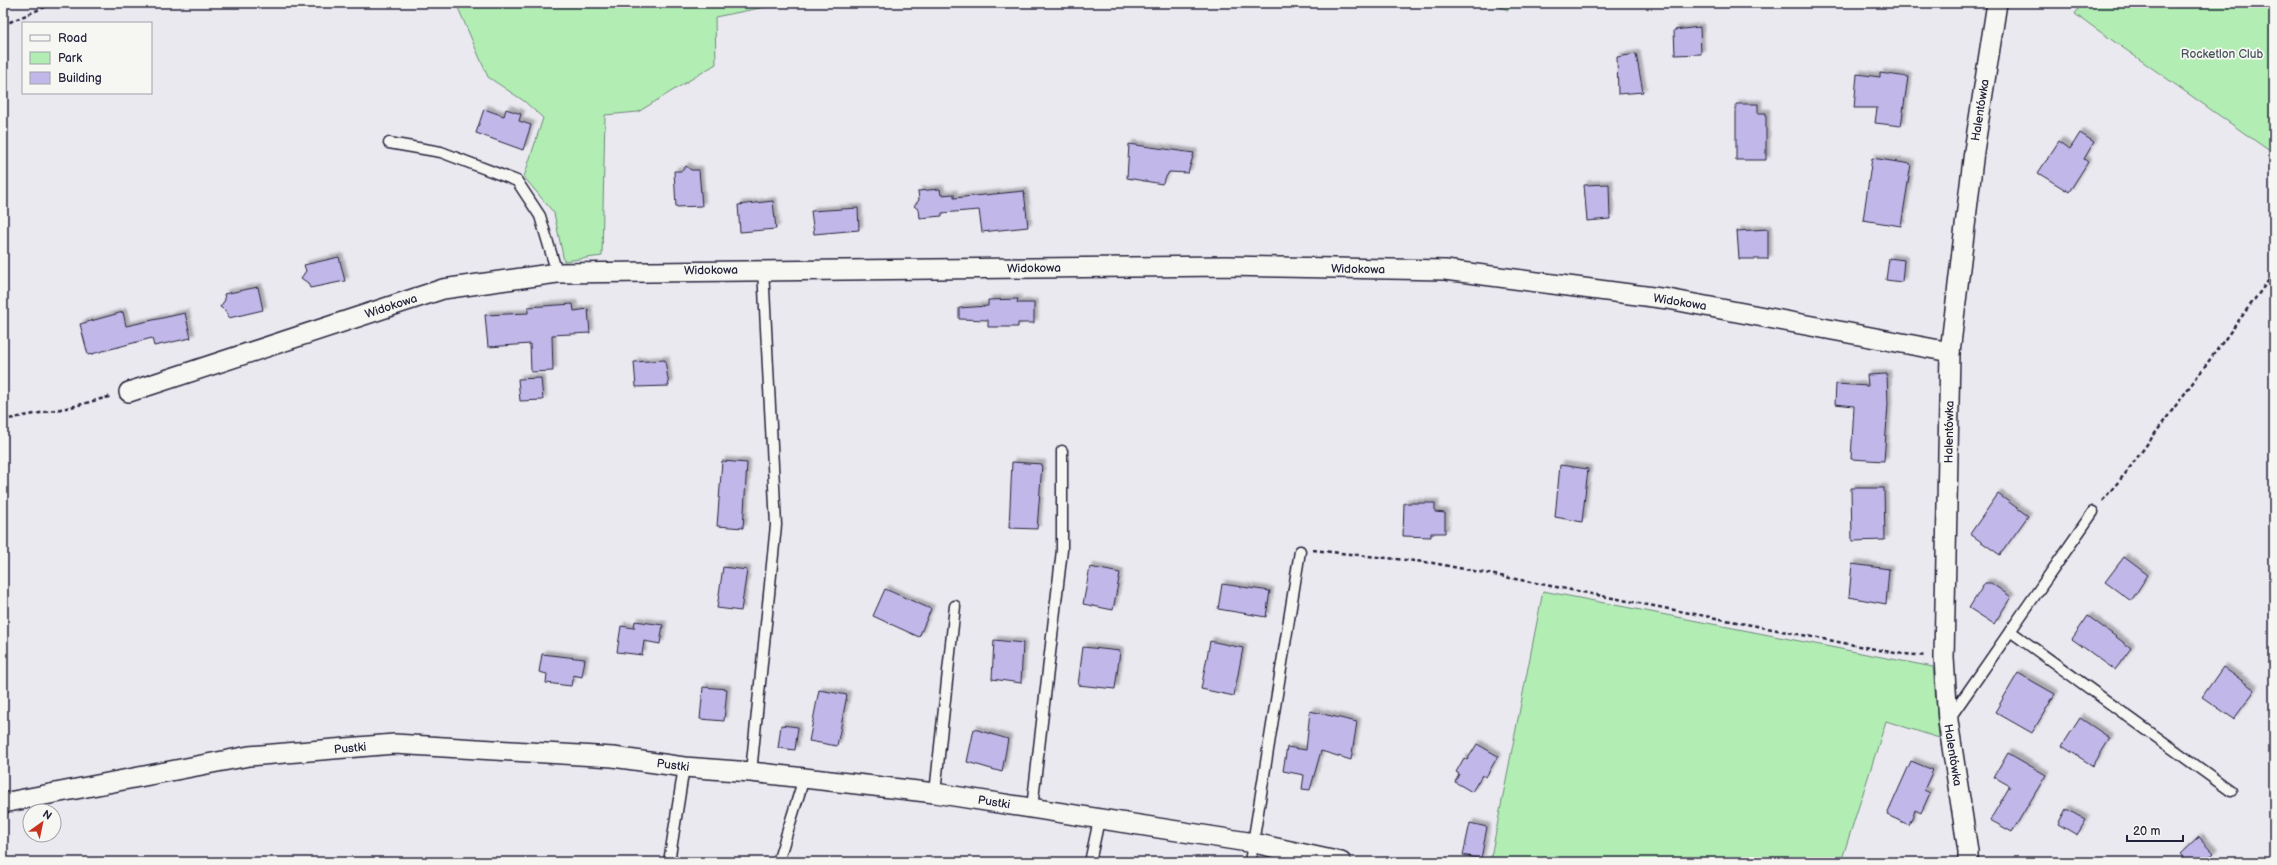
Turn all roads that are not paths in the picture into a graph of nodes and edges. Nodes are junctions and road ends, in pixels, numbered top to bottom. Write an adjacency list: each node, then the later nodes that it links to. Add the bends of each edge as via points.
1 (1997, 3): 5 (street, Halentówka, via 1974,151)
2 (389, 142): 4 (lane, via 441,152 517,181 540,216)
3 (762, 270): 4 (street, Widokowa); 5 (street, Widokowa, via 1226,266 1445,270 1668,299); 14 (lane, via 776,525)
4 (557, 273): 6 (street, Widokowa, via 443,289)
5 (1950, 352): 12 (street, Halentówka, via 1944,658)
6 (129, 392)
7 (1062, 451): 19 (lane, via 1062,550)
8 (2093, 512): 11 (lane)
9 (1300, 551): 21 (lane)
10 (955, 606): 17 (lane)
11 (2010, 631): 12 (lane); 16 (lane)
12 (1948, 721): 27 (street, Halentówka)
13 (684, 767): 14 (street, Pustki); 18 (street, Pustki, via 613,757 394,744 249,756); 22 (lane)
14 (751, 772): 15 (street, Pustki)
15 (804, 778): 17 (street, Pustki); 23 (lane)
16 (2231, 791)
17 (935, 793): 19 (street, Pustki)
18 (3, 803)
19 (1032, 808): 20 (street, Pustki)
20 (1099, 820): 21 (street, Pustki); 24 (lane)
21 (1254, 843): 25 (lane); 26 (street, Pustki)
22 (669, 862)
23 (778, 862)
24 (1090, 862)
25 (1250, 862)
26 (1341, 862)
27 (1968, 862)

